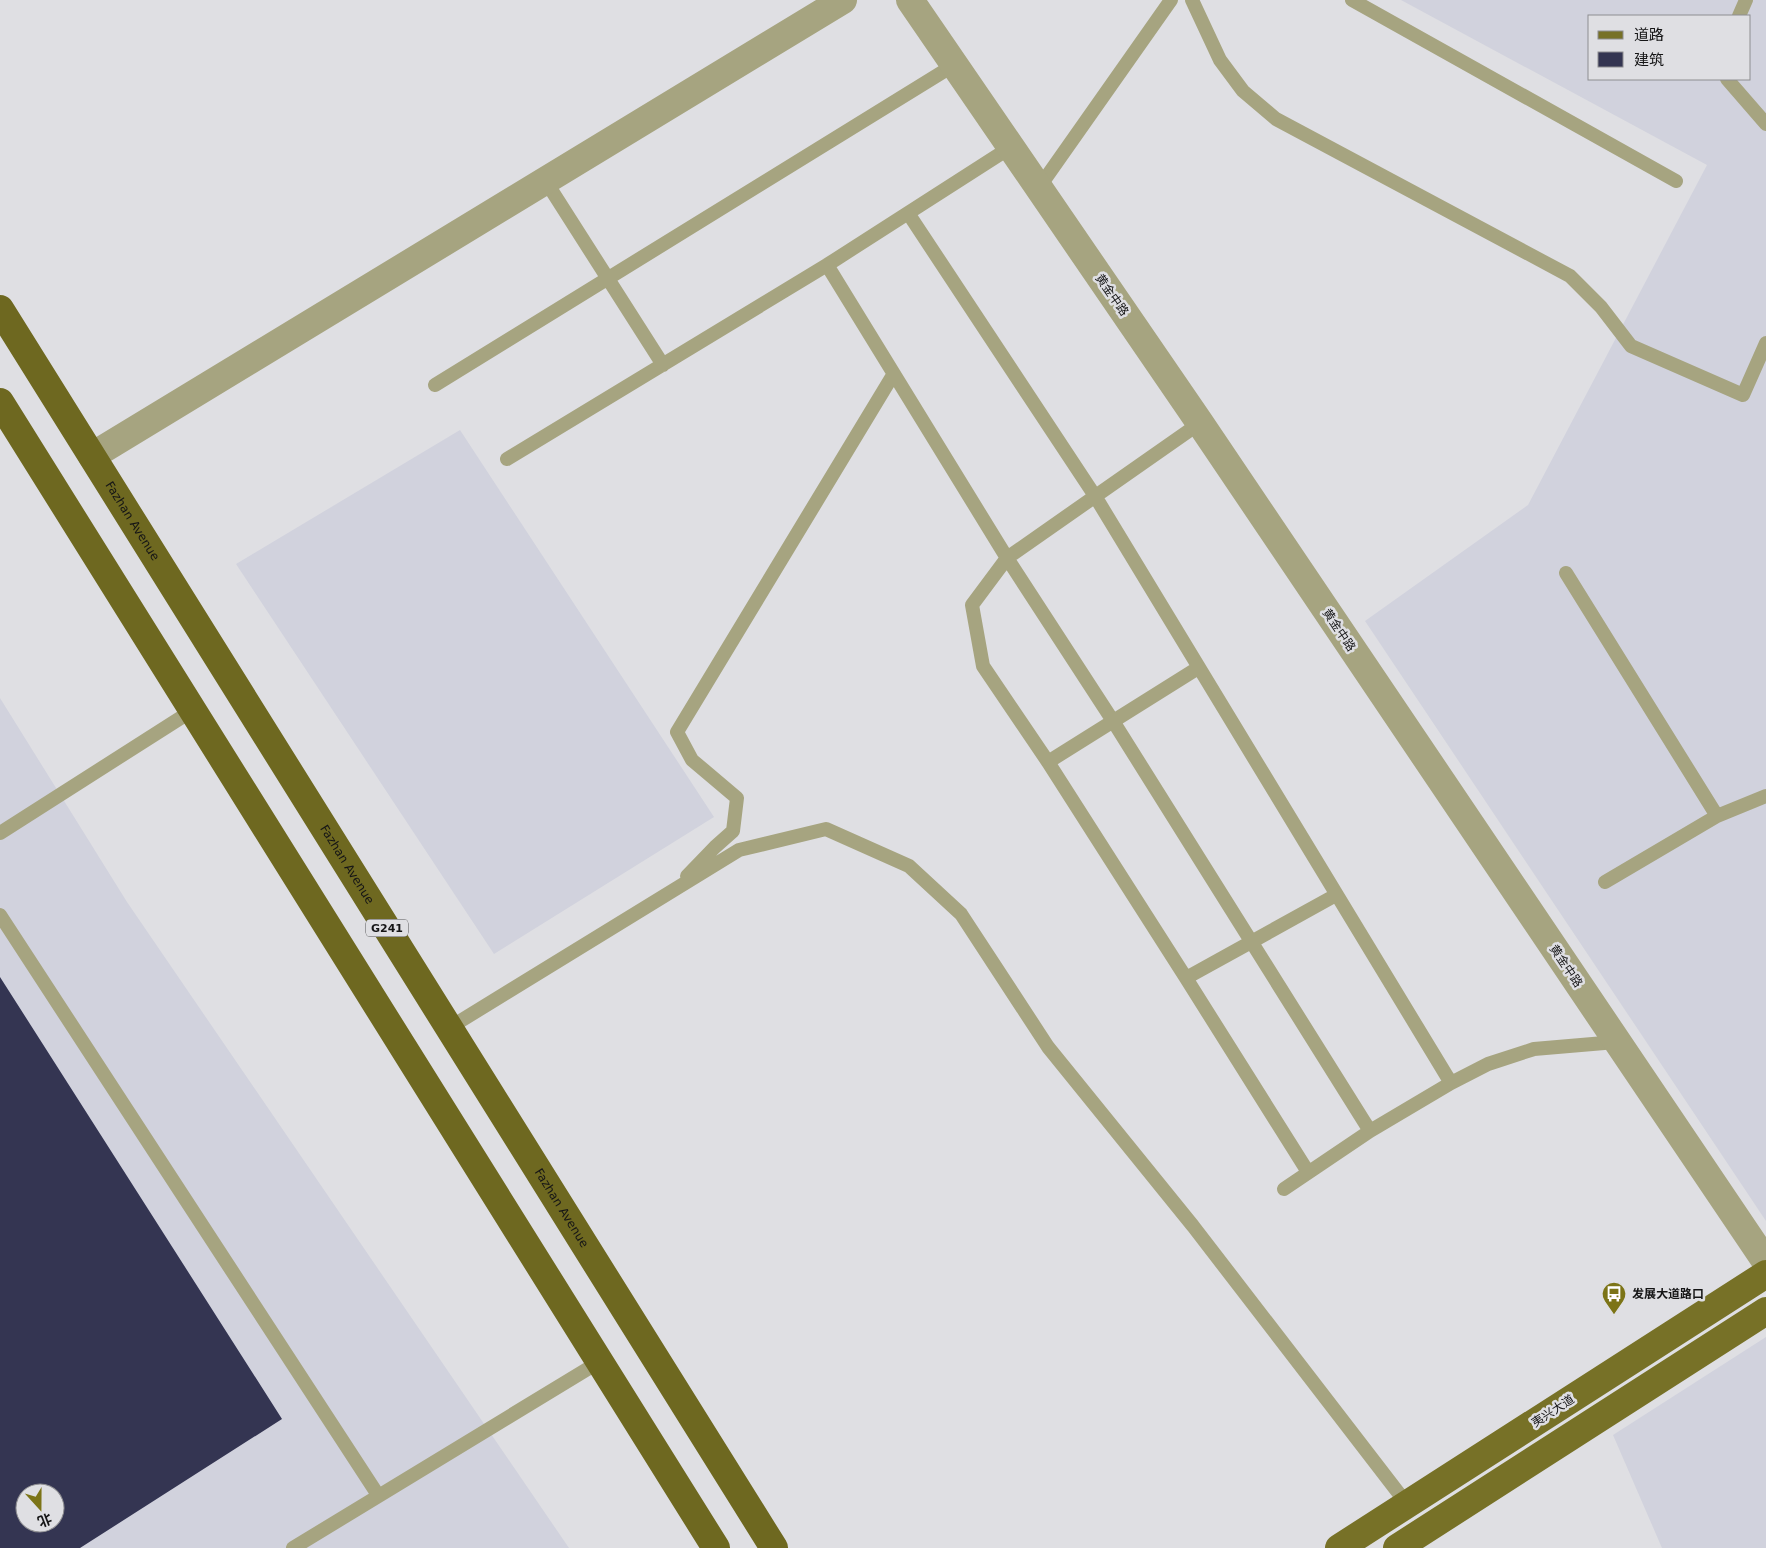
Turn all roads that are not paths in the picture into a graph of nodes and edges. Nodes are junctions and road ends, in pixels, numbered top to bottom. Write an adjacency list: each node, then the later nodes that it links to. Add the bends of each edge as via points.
1 (843, 0): 12 (street)
2 (910, 0): 8 (street, 黄金中路)
3 (1171, 0): 14 (lane)
4 (1192, 0): 19 (lane, via 1220,60 1243,91 1276,119 1570,276 1601,307 1630,346 1743,394)
5 (1352, 0): 13 (lane)
6 (1746, 0): 7 (lane)
7 (1739, 15)
8 (954, 65): 11 (street, 黄金中路); 17 (lane)
9 (1728, 80): 10 (lane)
10 (1766, 124)
11 (1011, 146): 14 (street, 黄金中路); 15 (lane)
12 (546, 180): 17 (lane); 25 (street)
13 (1676, 181)
14 (1038, 189): 24 (street, 黄金中路)
15 (908, 213): 16 (lane); 27 (lane)
16 (827, 265): 20 (lane); 21 (lane)
17 (607, 277): 20 (lane); 22 (lane)
18 (0, 309): 25 (highway, Fazhan Avenue / G241)
19 (1766, 343)
20 (663, 365): 26 (lane)
21 (893, 375): 28 (lane); 38 (lane, via 677,732 692,760 737,798 733,831)
22 (435, 385)
23 (0, 402): 31 (highway)
24 (1200, 423): 27 (lane); 44 (street, 黄金中路)
25 (92, 456): 43 (highway, Fazhan Avenue / G241)
26 (507, 459)
27 (1095, 496): 28 (lane); 30 (lane)
28 (1007, 558): 32 (lane); 33 (lane, via 972,605 983,666)
29 (1566, 572): 35 (lane)
30 (1198, 668): 32 (lane); 39 (lane)
31 (192, 710): 36 (lane); 52 (highway)
32 (1113, 721): 33 (lane); 41 (lane)
33 (1048, 762): 42 (lane)
34 (1766, 796): 35 (lane)
35 (1717, 816): 37 (lane)
36 (0, 833)
37 (1606, 882)
38 (672, 891): 43 (lane); 54 (lane, via 739,850 826,829 909,866 961,914 1048,1047 1193,1226)
39 (1336, 895): 41 (lane); 45 (lane)
40 (0, 915): 53 (lane)
41 (1252, 942): 42 (lane); 46 (lane)
42 (1186, 978): 47 (lane)
43 (449, 1028): 57 (highway, Fazhan Avenue / G241)
44 (1616, 1042): 45 (lane, via 1534,1049 1488,1064); 49 (street, 黄金中路)
45 (1451, 1083): 46 (lane)
46 (1370, 1131): 47 (lane)
47 (1308, 1172): 48 (lane)
48 (1284, 1189)
49 (1766, 1262)
50 (1766, 1274): 54 (main road, 夷兴大道)
51 (1766, 1311): 59 (main road)
52 (599, 1362): 53 (lane); 56 (highway)
53 (378, 1495): 55 (lane)
54 (1407, 1504): 58 (main road, 夷兴大道)
55 (292, 1548)
56 (716, 1548)
57 (774, 1548)
58 (1339, 1548)
59 (1397, 1548)

